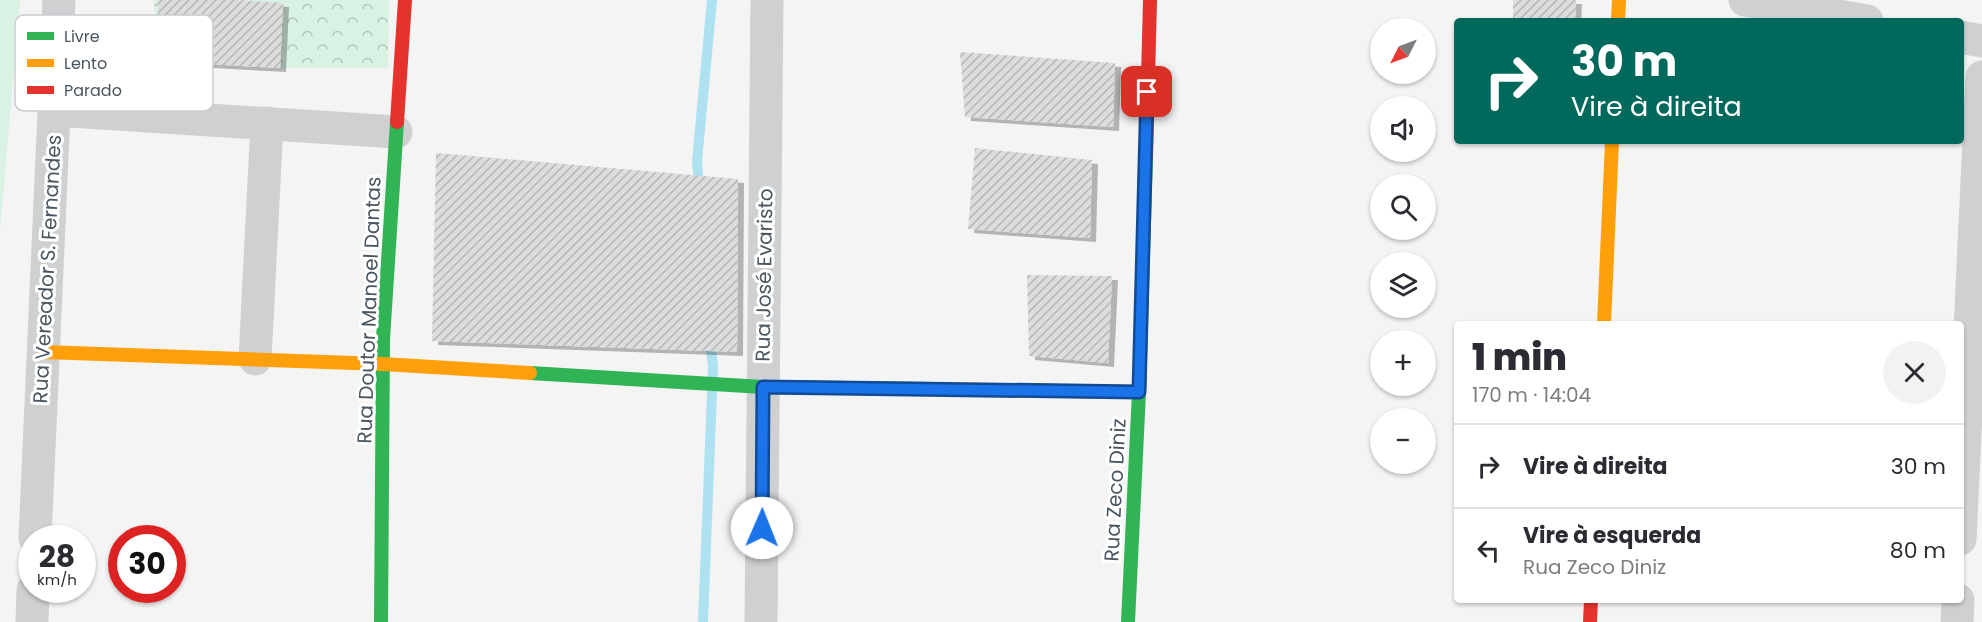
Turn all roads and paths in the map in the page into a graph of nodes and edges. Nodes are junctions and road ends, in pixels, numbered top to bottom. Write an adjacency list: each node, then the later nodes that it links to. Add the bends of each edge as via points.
1 (59, 0): 7 (street, Rua Vereador S. Fernandes)
2 (405, 0): 16 (street, Rua Doutor Manoel Dantas)
3 (766, 0): 22 (street, Rua José Evaristo)
4 (1150, 0): 23 (street, Rua Zeco Diniz)
5 (1619, 0): 8 (street)
6 (1746, 0): 9 (street)
7 (58, 15)
8 (1618, 18)
9 (1850, 18)
10 (1964, 38): 11 (street)
11 (1982, 41)
12 (1982, 76): 24 (street)
13 (54, 111): 19 (street, Rua Vereador S. Fernandes)
14 (70, 111): 15 (street)
15 (267, 123): 16 (street); 20 (street)
16 (396, 132): 21 (street, Rua Doutor Manoel Dantas)
17 (1612, 144): 18 (street)
18 (1604, 321)
19 (44, 352): 20 (street); 25 (street, Rua Vereador S. Fernandes)
20 (255, 359): 21 (street)
21 (383, 364): 22 (street); 30 (street, Rua Doutor Manoel Dantas)
22 (748, 386): 23 (street); 31 (street, Rua José Evaristo)
23 (1139, 392): 32 (street, Rua Zeco Diniz)
24 (1964, 455)
25 (36, 525)
26 (33, 603): 29 (street)
27 (1591, 603): 33 (street)
28 (1958, 603): 34 (street)
29 (32, 622)
30 (381, 622)
31 (761, 622)
32 (1128, 622)
33 (1590, 622)
34 (1957, 622)

